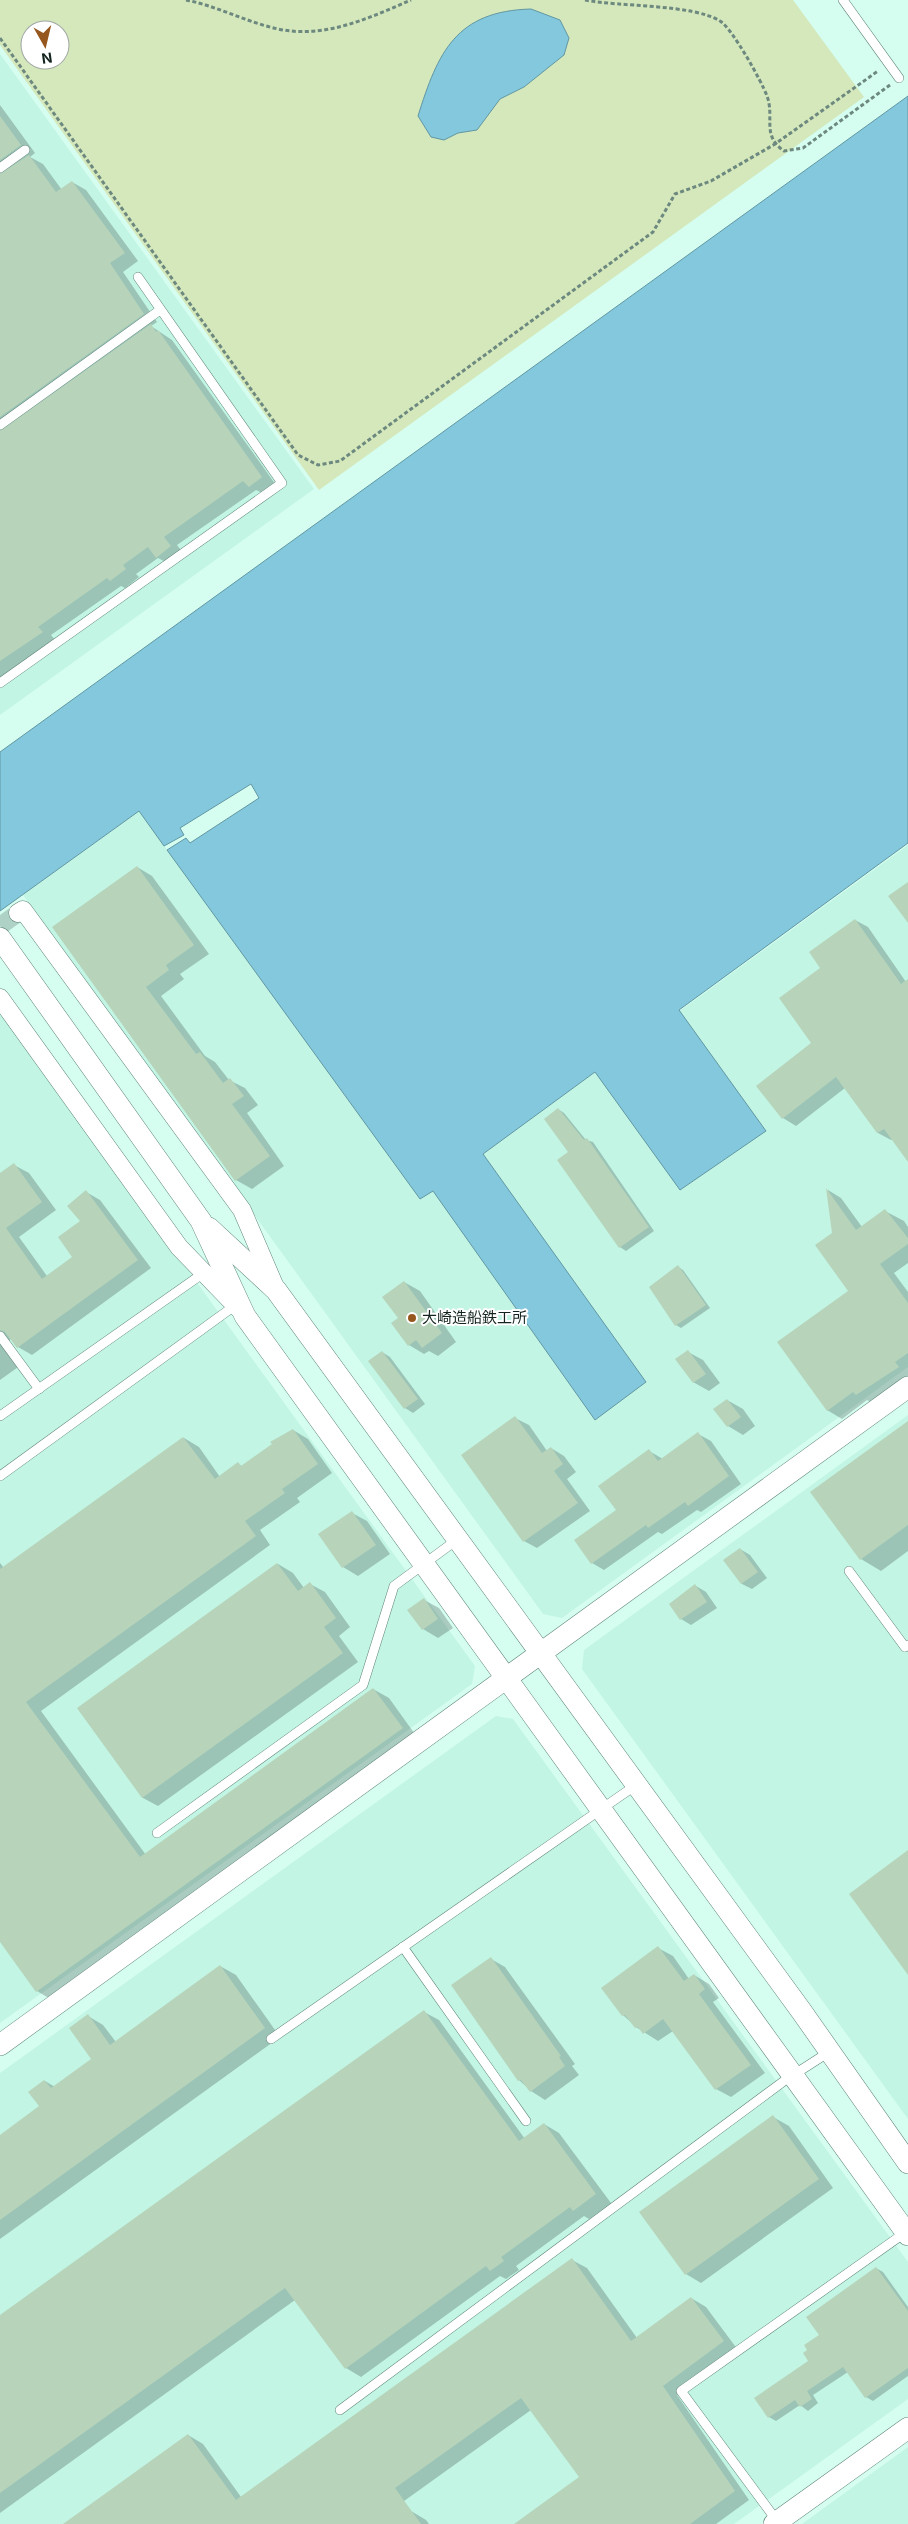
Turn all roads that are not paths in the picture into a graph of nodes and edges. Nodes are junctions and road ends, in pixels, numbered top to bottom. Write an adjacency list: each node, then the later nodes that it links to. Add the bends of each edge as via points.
1 (843, 0): 2 (lane)
2 (899, 78)
3 (25, 150): 4 (lane)
4 (0, 168)
5 (138, 278): 6 (lane)
6 (160, 310): 7 (lane); 8 (lane, via 282,483)
7 (0, 425)
8 (0, 684)
9 (18, 913): 13 (street, via 23,910 242,1210)
10 (0, 938): 12 (street, via 201,1221)
11 (0, 998): 12 (street, via 179,1247)
12 (219, 1262): 13 (street); 14 (street); 17 (lane)
13 (276, 1290): 20 (street)
14 (240, 1308): 19 (lane); 21 (street)
15 (0, 1336): 17 (lane)
16 (908, 1387): 24 (street)
17 (39, 1388): 18 (lane)
18 (0, 1416)
19 (0, 1476)
20 (458, 1539): 21 (lane); 24 (street)
21 (424, 1564): 25 (street); 28 (lane, via 394,1586 362,1685)
22 (849, 1571): 23 (lane, via 905,1647)
23 (908, 1645)
24 (541, 1653): 25 (street); 26 (street)
25 (506, 1679): 27 (street); 31 (street)
26 (637, 1785): 27 (lane); 32 (street)
27 (601, 1809): 29 (lane); 33 (street)
28 (157, 1834)
29 (403, 1947): 30 (lane); 34 (lane)
30 (271, 2039)
31 (0, 2045)
32 (829, 2051): 33 (lane); 35 (street)
33 (793, 2075): 36 (street); 37 (lane)
34 (526, 2121)
35 (908, 2163)
36 (907, 2233): 39 (lane, via 681,2391)
37 (340, 2410)
38 (908, 2428): 39 (street)
39 (775, 2523)

